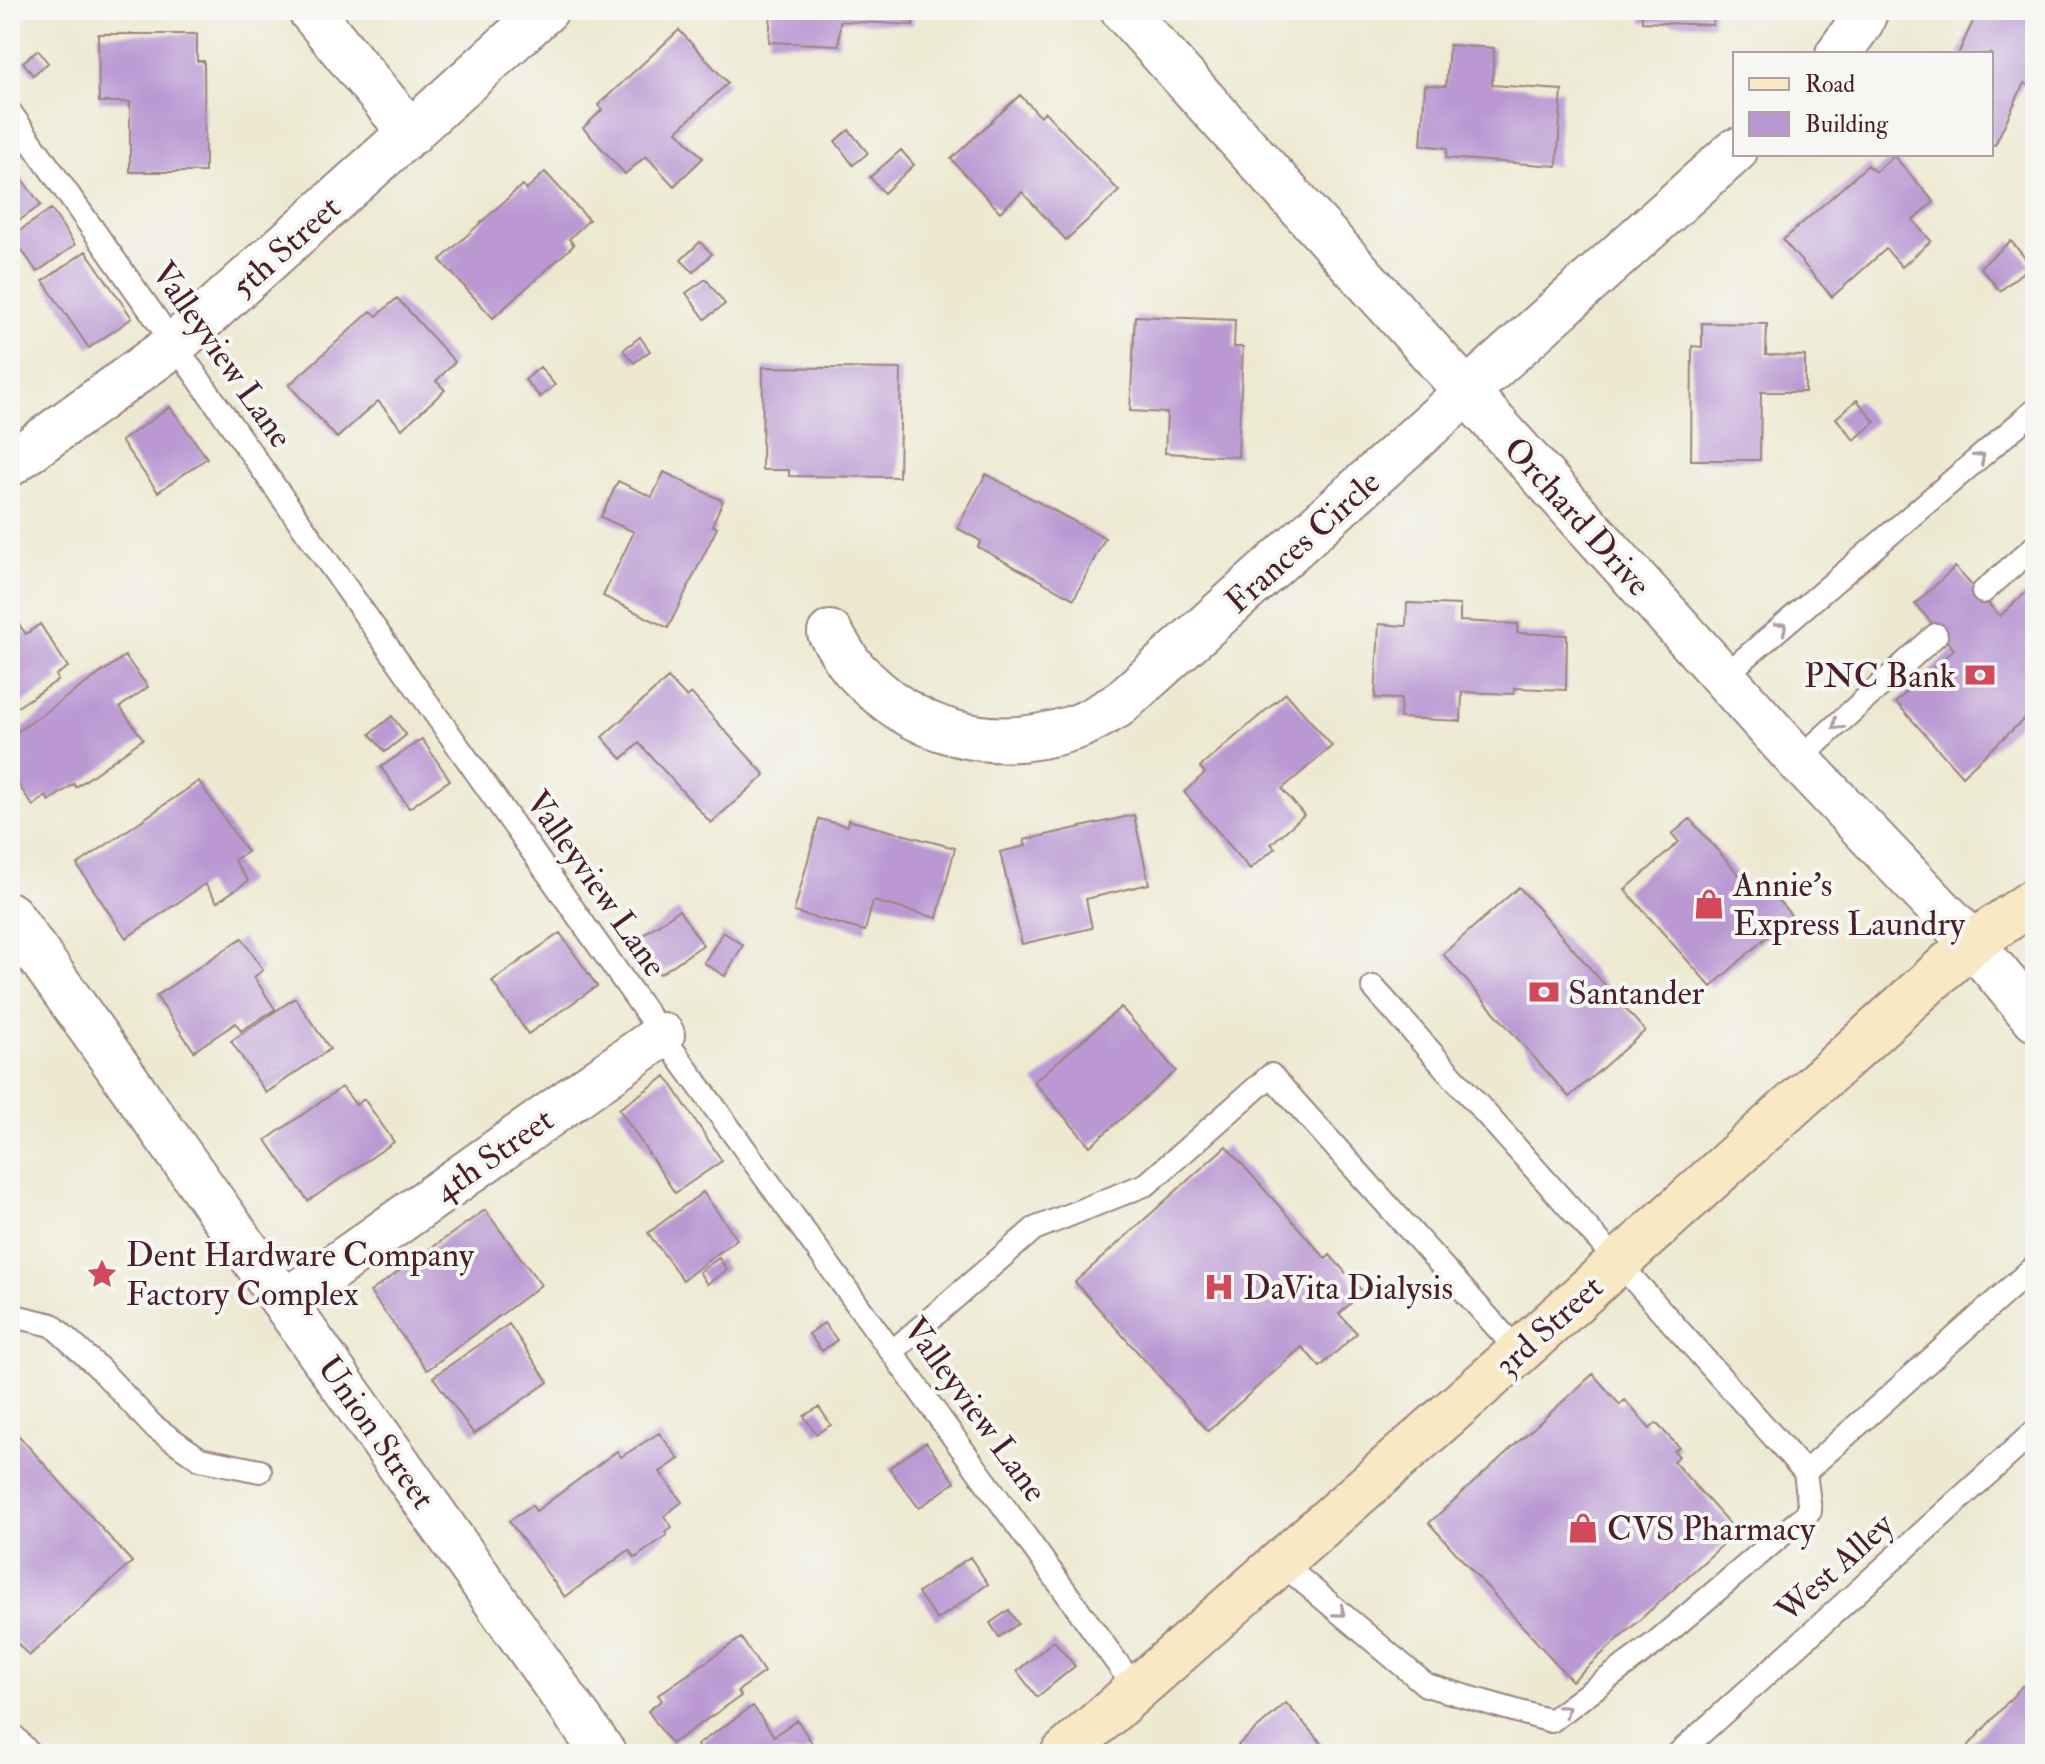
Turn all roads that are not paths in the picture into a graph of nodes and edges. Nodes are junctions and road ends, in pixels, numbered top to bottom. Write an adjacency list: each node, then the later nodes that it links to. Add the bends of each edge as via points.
1 (310, 10): 7 (street)
2 (546, 10): 7 (street, 5th Street)
3 (1123, 10): 10 (street, Orchard Drive)
4 (1866, 10): 5 (street)
5 (1839, 52)
6 (10, 112): 9 (lane, Valleyview Lane)
7 (411, 133): 9 (street, 5th Street)
8 (1733, 153): 10 (street, Frances Circle)
9 (175, 344): 12 (street, 5th Street); 24 (lane, Valleyview Lane)
10 (1467, 393): 15 (street, Frances Circle, via 1117,706 1076,728 1024,740 977,739 926,725 886,700 852,667); 17 (street, Orchard Drive)
11 (2035, 410): 17 (lane, one-way to 11)
12 (10, 464)
13 (2035, 546): 14 (lane)
14 (1983, 592)
15 (830, 633)
16 (1936, 635): 18 (lane, one-way to 18)
17 (1723, 677): 18 (street, Orchard Drive)
18 (1798, 760): 21 (street, Orchard Drive)
19 (2035, 900): 21 (main road, 3rd Street)
20 (10, 915): 27 (street, Union Street)
21 (1972, 943): 23 (street, Orchard Drive); 25 (main road, 3rd Street)
22 (1373, 987): 25 (lane)
23 (2035, 1019)
24 (662, 1035): 27 (street, 4th Street); 29 (lane, Valleyview Lane)
25 (1619, 1262): 30 (main road, 3rd Street); 33 (lane)
26 (2035, 1266): 33 (lane)
27 (285, 1302): 38 (street, Union Street)
28 (10, 1315): 32 (lane, via 52,1325 153,1426 200,1459)
29 (892, 1352): 30 (lane, via 1034,1229 1147,1184 1271,1075); 35 (lane, Valleyview Lane)
30 (1519, 1352): 34 (main road, 3rd Street)
31 (2035, 1431): 40 (lane, West Alley)
32 (260, 1471)
33 (1805, 1472): 34 (lane, one-way to 33, via 1426,1685 1551,1721 1655,1643 1810,1511)
34 (1280, 1562): 35 (main road, 3rd Street)
35 (1136, 1689): 39 (main road, 3rd Street)
36 (10, 1732): 37 (lane)
37 (30, 1754)
38 (604, 1754)
39 (1063, 1754)
40 (1678, 1754)

